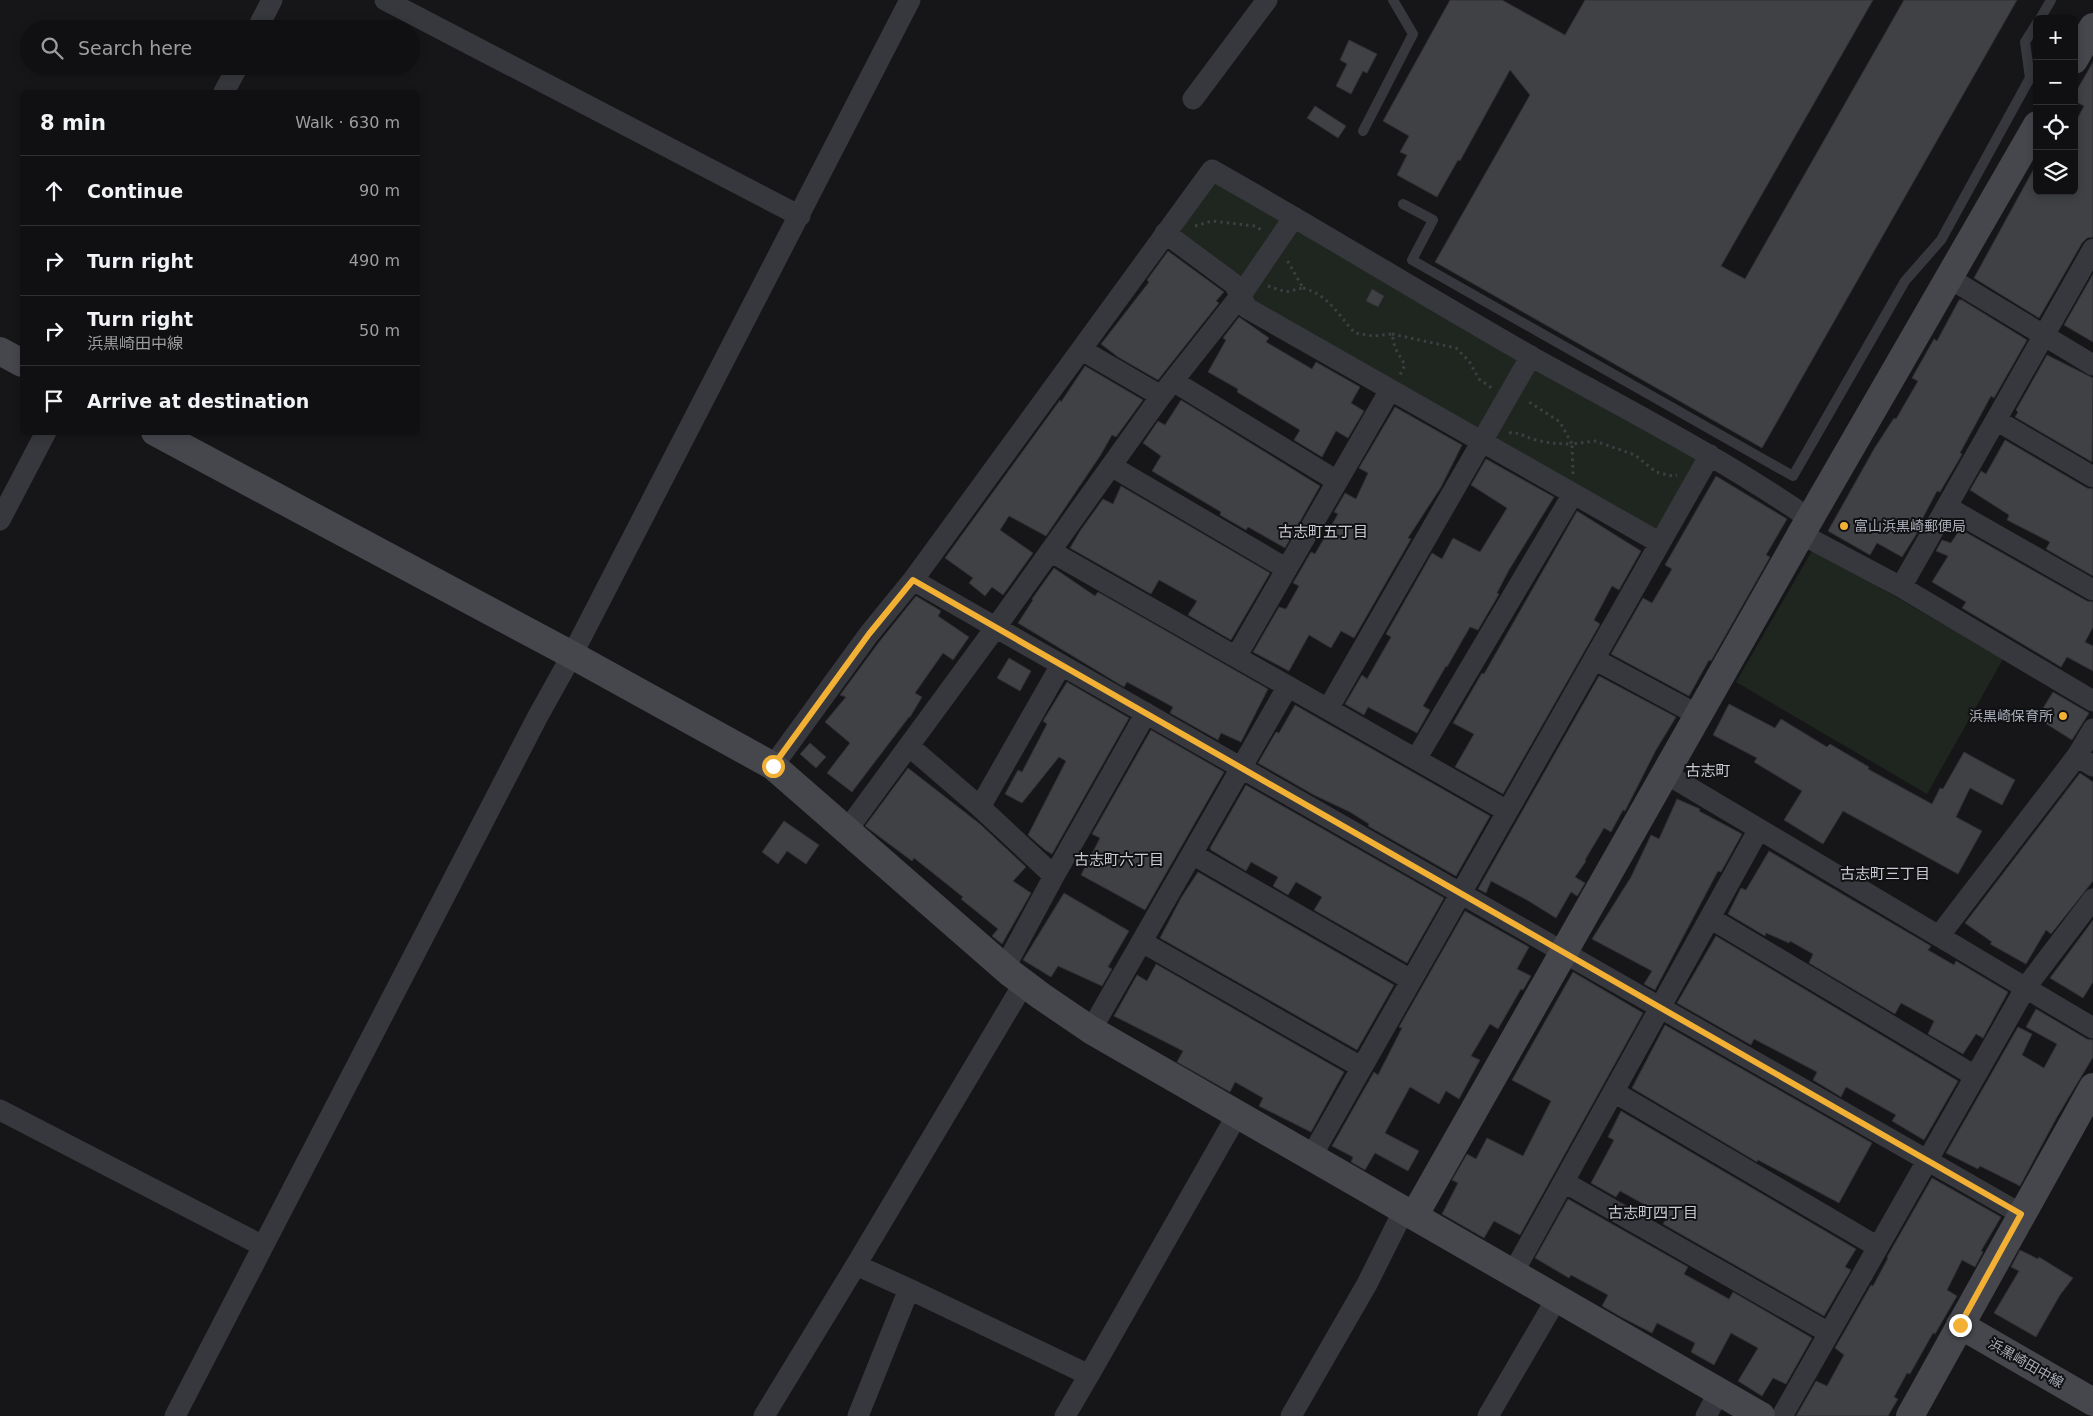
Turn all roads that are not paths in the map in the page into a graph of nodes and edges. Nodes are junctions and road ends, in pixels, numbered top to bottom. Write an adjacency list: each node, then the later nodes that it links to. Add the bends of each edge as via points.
1 (272, 0): 8 (street)
2 (385, 0): 18 (street)
3 (910, 0): 18 (street)
4 (1266, 0): 14 (street)
5 (1392, 0): 15 (lane, via 1413,34)
6 (2052, 0): 7 (lane)
7 (2043, 15)
8 (262, 20)
9 (2093, 27): 11 (street)
10 (2033, 29): 17 (lane, via 2025,42 2030,78 1941,240 1905,281 1793,476 1412,260 1433,220)
11 (2078, 53)
12 (233, 75): 13 (street)
13 (225, 90)
14 (1193, 99)
15 (1363, 131)
16 (2033, 132): 22 (street)
17 (1403, 204)
18 (800, 216): 51 (street)
19 (1294, 217): 20 (street, via 1212,170); 23 (street); 27 (street)
20 (1166, 233): 23 (street, via 1234,284); 25 (street)
21 (2093, 249): 24 (street)
22 (1949, 278): 24 (street); 43 (street)
23 (1241, 295): 30 (street); 31 (street, via 1247,308)
24 (2044, 336): 29 (street); 32 (street)
25 (1082, 350): 30 (street); 47 (street)
26 (0, 351): 28 (street)
27 (1531, 356): 35 (street); 36 (street)
28 (20, 362)
29 (2093, 364)
30 (1167, 389): 37 (street); 39 (street)
31 (1390, 390): 35 (street); 39 (street)
32 (1996, 420): 38 (street); 41 (street)
33 (44, 435): 42 (street)
34 (161, 435): 51 (street)
35 (1481, 442): 40 (street); 57 (street)
36 (1710, 455): 43 (street, via 1767,489); 44 (street)
37 (1111, 466): 45 (street); 46 (street)
38 (2093, 478)
39 (1337, 481): 46 (street)
40 (1573, 494): 44 (street); 62 (street)
41 (1947, 506): 48 (street); 49 (street)
42 (0, 520)
43 (1805, 527): 48 (street); 59 (street)
44 (1660, 543): 53 (street)
45 (1050, 551): 50 (street); 52 (street)
46 (1286, 569): 52 (street)
47 (913, 580): 50 (street); 64 (street, via 869,634)
48 (1901, 587): 56 (street)
49 (2093, 590)
50 (996, 627): 54 (street); 61 (street)
51 (572, 655): 64 (street); 96 (street)
52 (1236, 657): 55 (street)
53 (1594, 658): 59 (street); 68 (street)
54 (1061, 665): 58 (street); 67 (street)
55 (1288, 686): 57 (street); 65 (street)
56 (2093, 701)
57 (1328, 709): 62 (street)
58 (1146, 713): 65 (street); 72 (street)
59 (1698, 715): 66 (street)
60 (2093, 729): 63 (street)
61 (909, 746): 67 (street); 70 (street)
62 (1416, 759): 68 (street)
63 (2085, 761): 76 (street)
64 (773, 766): 70 (street)
65 (1242, 768): 71 (street); 73 (street)
66 (1665, 773): 69 (street); 78 (street)
67 (980, 807): 72 (street)
68 (1507, 811): 73 (street)
69 (1759, 829): 75 (street); 76 (street)
70 (847, 830): 79 (street)
71 (1192, 854): 77 (street); 80 (street)
72 (1054, 876): 79 (street)
73 (1460, 893): 78 (street); 80 (street)
74 (2093, 899): 81 (street)
75 (1710, 918): 82 (street); 86 (street)
76 (1939, 936): 81 (street)
77 (1142, 942): 84 (street); 85 (street)
78 (1563, 952): 82 (street); 94 (street)
79 (1014, 975): 84 (street); 98 (street)
80 (1411, 980): 85 (street)
81 (2026, 987): 83 (street); 86 (street)
82 (1660, 1008): 88 (street); 92 (street)
83 (2093, 1028)
84 (1091, 1030): 90 (street)
85 (1361, 1067): 91 (street)
86 (1975, 1076): 92 (street)
87 (2093, 1087): 95 (street)
88 (1614, 1092): 93 (street); 97 (street)
89 (0, 1110): 96 (street)
90 (1237, 1114): 91 (street); 104 (street)
91 (1310, 1157): 94 (street)
92 (1927, 1161): 95 (street); 97 (street)
93 (1564, 1182): 99 (street); 103 (street)
94 (1409, 1213): 99 (street); 111 (street)
95 (2021, 1214): 102 (street)
96 (263, 1246): 107 (street)
97 (1878, 1247): 103 (street)
98 (856, 1265): 100 (street); 108 (street)
99 (1513, 1274): 101 (street)
100 (909, 1289): 104 (street); 109 (street)
101 (1557, 1298): 105 (street); 112 (street)
102 (1960, 1325): 106 (street, 浜黒崎田中線); 116 (street)
103 (1829, 1333): 115 (street)
104 (1089, 1375): 110 (street)
105 (1719, 1392): 113 (street); 114 (street)
106 (2093, 1402)
107 (175, 1416)
108 (764, 1416)
109 (858, 1416)
110 (1065, 1416)
111 (1291, 1416)
112 (1488, 1416)
113 (1706, 1416)
114 (1761, 1416)
115 (1782, 1416)
116 (1910, 1416)

